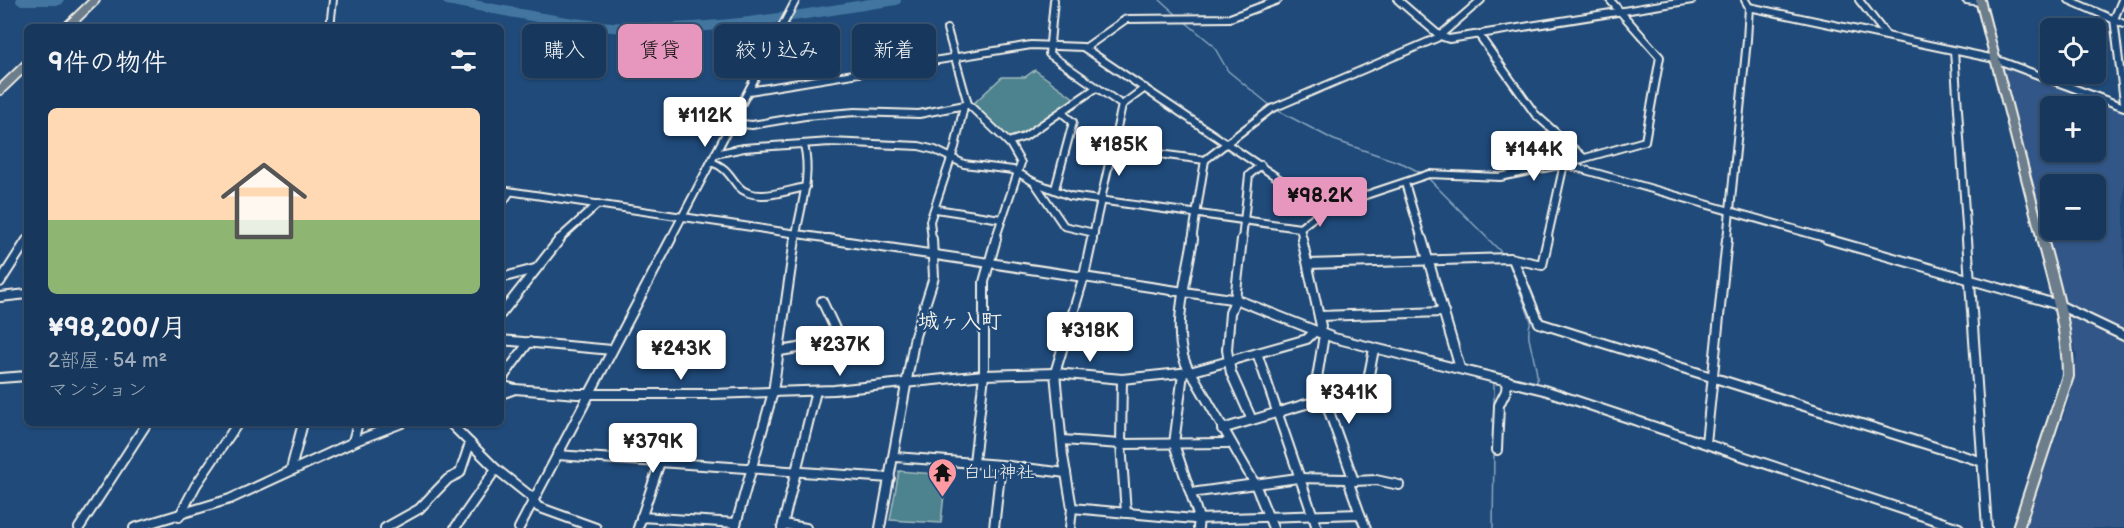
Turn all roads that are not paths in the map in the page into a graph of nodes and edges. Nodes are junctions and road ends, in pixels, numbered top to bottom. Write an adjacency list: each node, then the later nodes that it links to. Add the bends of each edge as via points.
1 (333, 0): 20 (street)
2 (796, 0): 35 (street)
3 (1054, 0): 26 (street)
4 (1278, 0): 27 (street, via 1230,18 1126,19)
5 (1398, 0): 24 (street)
6 (1481, 0): 24 (street)
7 (1611, 0): 17 (street)
8 (1692, 0): 17 (street)
9 (1745, 0): 16 (street)
10 (1859, 0): 25 (street)
11 (1966, 0): 14 (street)
12 (2069, 0): 18 (street)
13 (2122, 0): 18 (street)
14 (1980, 1): 30 (main road)
15 (93, 2): 19 (main road)
16 (1749, 7): 25 (street); 65 (street)
17 (1621, 12): 23 (street); 47 (street, via 1660,57 1646,141)
18 (2114, 19): 21 (street); 36 (street)
19 (69, 24)
20 (330, 24)
21 (2124, 24)
22 (947, 30): 29 (street)
23 (1479, 35): 24 (street, via 1449,39); 47 (street, via 1535,114)
24 (1440, 36): 43 (street, via 1273,108)
25 (1887, 36): 28 (street)
26 (1049, 46): 27 (street); 29 (street, via 1031,45); 32 (street, via 1050,56)
27 (1085, 48): 33 (street)
28 (1954, 51): 30 (street); 82 (street)
29 (955, 57): 35 (street); 37 (street)
30 (1995, 59): 39 (street); 89 (main road)
31 (24, 67): 34 (main road)
32 (1096, 88): 38 (street); 40 (street)
33 (1145, 88): 38 (street); 43 (street)
34 (0, 90)
35 (749, 90): 41 (street)
36 (2124, 102)
37 (967, 104): 41 (street, via 919,114 855,112 752,125); 42 (street); 48 (street)
38 (1122, 105): 45 (street)
39 (2124, 107)
40 (1061, 112): 42 (street, via 1022,138); 57 (street, via 1073,122)
41 (732, 123): 46 (street)
42 (1008, 142): 53 (street, via 1021,163)
43 (1227, 142): 49 (street); 52 (street)
44 (804, 145): 46 (street, via 744,148); 48 (street, via 830,142 919,146); 56 (street)
45 (1113, 148): 49 (street); 60 (street)
46 (715, 154): 50 (street)
47 (1584, 158): 51 (street)
48 (950, 159): 53 (street); 63 (street)
49 (1204, 160): 66 (street)
50 (711, 162): 56 (street, via 724,166 740,188 751,194); 67 (street)
51 (1564, 164): 55 (street, via 1500,177 1425,176); 65 (street); 75 (street, via 1542,265)
52 (1261, 165): 64 (street); 69 (street, via 1249,175)
53 (1017, 171): 54 (street); 68 (street)
54 (1034, 182): 57 (street); 71 (street, via 1064,226)
55 (1405, 183): 64 (street); 76 (street)
56 (806, 187): 72 (street)
57 (1055, 189): 60 (street, via 1070,196)
58 (504, 191): 59 (street)
59 (510, 192): 61 (street); 62 (street)
60 (1101, 200): 66 (street); 71 (street)
61 (504, 201)
62 (598, 204): 67 (street); 79 (street, via 561,237)
63 (936, 209): 68 (street); 74 (street, via 930,221)
64 (1324, 209): 70 (street)
65 (1729, 212): 82 (street); 107 (street)
66 (1196, 213): 69 (street); 84 (street)
67 (682, 217): 72 (street); 98 (street)
68 (1001, 219): 77 (street)
69 (1244, 220): 70 (street); 87 (street)
70 (1300, 228): 78 (street)
71 (1094, 233): 80 (street)
72 (795, 234): 74 (street); 99 (street)
73 (24, 245): 83 (street)
74 (934, 254): 77 (street); 112 (street, via 934,277 917,328)
75 (1509, 259): 76 (street); 107 (street, via 1539,323)
76 (1428, 261): 78 (street); 91 (street)
77 (990, 262): 80 (street); 105 (street, via 984,282)
78 (1308, 264): 92 (street)
79 (535, 269): 81 (street); 90 (street)
80 (1084, 276): 84 (street); 103 (street)
81 (504, 277)
82 (1970, 280): 89 (street); 142 (street)
83 (0, 282)
84 (1185, 291): 87 (street); 104 (street, via 1178,333)
85 (24, 294): 86 (street)
86 (0, 297)
87 (1235, 300): 93 (street); 101 (street, via 1226,337)
88 (822, 301): 99 (street, via 838,335)
89 (2059, 305): 94 (street); 183 (main road, via 2068,352 2068,376)
90 (504, 310)
91 (1444, 312): 92 (street); 102 (street)
92 (1319, 315): 93 (street)
93 (1320, 333): 97 (street); 100 (street); 120 (street, via 1317,378)
94 (2124, 336)
95 (504, 340): 96 (street)
96 (530, 342): 98 (street); 109 (street)
97 (1374, 349): 102 (street); 119 (street)
98 (612, 350): 118 (street)
99 (780, 351): 116 (street)
100 (1257, 353): 101 (street); 121 (street)
101 (1228, 361): 104 (street); 122 (street)
102 (1460, 368): 111 (street)
103 (1055, 373): 105 (street); 110 (street); 130 (street)
104 (1186, 373): 110 (street); 129 (street); 136 (street)
105 (984, 375): 112 (street); 141 (street)
106 (24, 376): 108 (street)
107 (1711, 376): 134 (street); 142 (street)
108 (0, 378)
109 (504, 379)
110 (1122, 379): 135 (street)
111 (1507, 380): 134 (street); 137 (street, via 1499,405)
112 (907, 382): 115 (street); 139 (street)
113 (504, 384): 114 (street)
114 (515, 389): 117 (street); 118 (street)
115 (816, 391): 116 (street); 147 (street)
116 (773, 392): 118 (street); 146 (street)
117 (504, 393)
118 (589, 393): 138 (street)
119 (1368, 398)
120 (1326, 402): 121 (street); 151 (street)
121 (1278, 413): 122 (street); 150 (street)
122 (1252, 420): 129 (street)
123 (145, 426): 166 (street)
124 (236, 426): 160 (street, via 195,485)
125 (302, 426): 144 (street)
126 (357, 426): 131 (street)
127 (394, 426): 131 (street)
128 (453, 426): 132 (street)
129 (1222, 429): 133 (street)
130 (1062, 440): 135 (street); 148 (street)
131 (353, 441): 144 (street)
132 (470, 443): 145 (street); 168 (street, via 460,473 448,479 419,509)
133 (1230, 443): 136 (street); 152 (street)
134 (1706, 443): 181 (street)
135 (1121, 444): 136 (street); 157 (street)
136 (1174, 444): 154 (street)
137 (1497, 450)
138 (557, 455): 140 (street); 155 (street)
139 (894, 457): 141 (street); 149 (street)
140 (660, 462): 146 (street); 161 (street)
141 (975, 462): 143 (street)
142 (1983, 462): 182 (street)
143 (1001, 465): 148 (street); 175 (street)
144 (291, 469): 160 (street, via 229,499)
145 (496, 469): 155 (street); 169 (street)
146 (751, 469): 147 (street); 164 (street)
147 (795, 472): 149 (street); 165 (street)
148 (1066, 473): 156 (street)
149 (890, 478): 174 (street)
150 (1298, 478): 151 (street); 152 (street); 159 (street)
151 (1352, 481): 153 (street, via 1376,480); 158 (street)
152 (1255, 484): 154 (street); 162 (street)
153 (1399, 485)
154 (1191, 493): 163 (street)
155 (533, 500): 170 (street); 171 (street, via 538,507)
156 (1072, 508): 157 (street); 176 (street)
157 (1126, 513): 163 (street)
158 (1360, 514): 159 (street); 180 (street)
159 (1312, 516): 162 (street); 179 (street)
160 (179, 517): 167 (street)
161 (641, 517): 164 (street); 172 (street)
162 (1269, 517): 163 (street); 178 (street)
163 (1199, 518): 177 (street)
164 (735, 526)
165 (782, 526): 173 (street)
166 (79, 528)
167 (134, 528)
168 (385, 528)
169 (455, 528)
170 (519, 528)
171 (596, 528)
172 (638, 528)
173 (806, 528)
174 (880, 528)
175 (994, 528)
176 (1070, 528)
177 (1198, 528)
178 (1274, 528)
179 (1317, 528)
180 (1366, 528)
181 (1959, 528)
182 (1987, 528)
183 (2018, 528)

